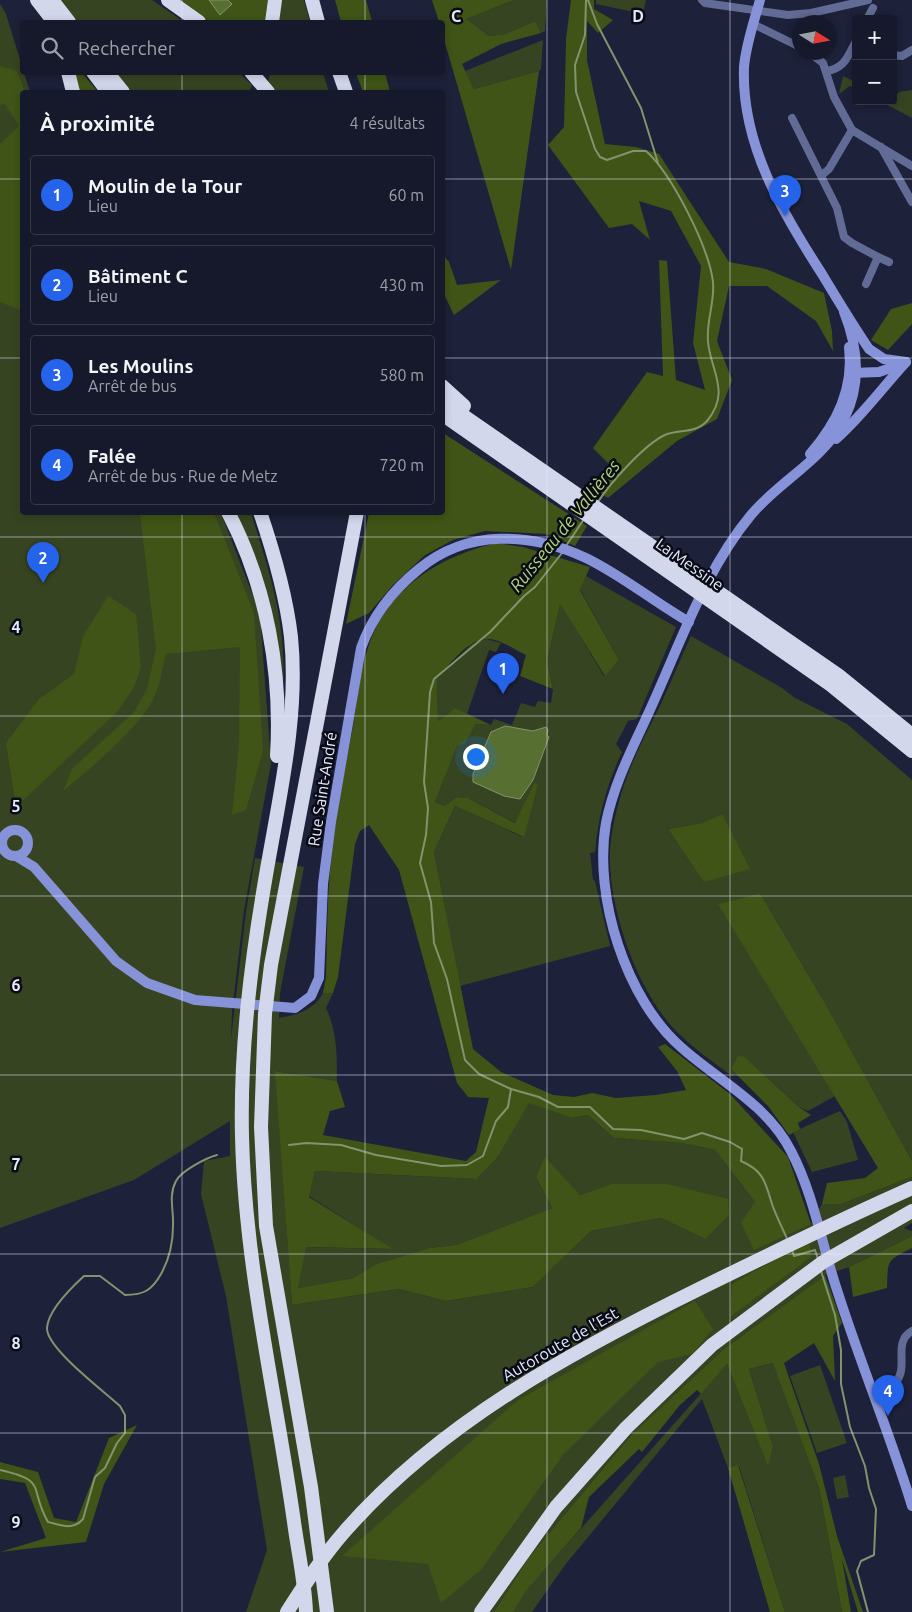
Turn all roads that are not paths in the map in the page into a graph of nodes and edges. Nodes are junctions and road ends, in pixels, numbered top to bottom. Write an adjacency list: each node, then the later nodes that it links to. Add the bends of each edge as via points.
1 (36, 0): 12 (highway); 13 (highway)
2 (52, 0): 14 (highway)
3 (168, 0): 15 (highway)
4 (275, 0): 16 (highway)
5 (312, 0): 17 (highway)
6 (702, 0): 10 (street, via 704,3)
7 (760, 0): 10 (main road)
8 (868, 0): 10 (street, via 788,16)
9 (873, 8): 11 (street)
10 (757, 11): 18 (main road)
11 (869, 15)
12 (45, 20)
13 (52, 20)
14 (67, 20)
15 (195, 20)
16 (272, 20)
17 (317, 20)
18 (753, 24): 19 (street); 48 (main road, via 745,57 746,99 766,176 787,220)
19 (792, 43)
20 (852, 49): 24 (street, via 844,64)
21 (912, 50): 22 (street)
22 (897, 55)
23 (820, 60): 24 (street)
24 (827, 71): 40 (street, via 834,98)
25 (69, 75): 32 (highway)
26 (95, 75): 33 (highway)
27 (109, 75): 34 (highway)
28 (254, 75): 36 (highway)
29 (260, 75): 35 (highway)
30 (332, 75): 37 (highway)
31 (340, 75): 38 (highway)
32 (72, 90)
33 (106, 90)
34 (121, 90)
35 (256, 90)
36 (266, 90)
37 (336, 90)
38 (345, 90)
39 (792, 118): 43 (street)
40 (852, 130): 41 (street); 43 (street)
41 (880, 145): 42 (street); 44 (street)
42 (912, 166)
43 (822, 175): 45 (street, via 837,208 844,237)
44 (911, 197)
45 (878, 257): 46 (street); 47 (street)
46 (889, 262)
47 (866, 284)
48 (842, 309): 49 (main road, via 877,356); 50 (main road, via 855,347)
49 (909, 360): 50 (main road, via 879,372); 54 (main road, via 861,416)
50 (853, 373): 54 (main road, via 853,396 845,416); 56 (main road, via 834,423)
51 (445, 389): 55 (highway)
52 (445, 403): 55 (highway, La Messine)
53 (445, 416): 57 (highway, La Messine)
54 (824, 449): 56 (main road)
55 (519, 454): 57 (highway, La Messine)
56 (790, 478): 62 (main road, via 753,512 735,535)
57 (556, 486): 61 (highway, La Messine)
58 (229, 515): 65 (highway, via 256,578 271,640 277,689 276,772)
59 (261, 515): 65 (highway, via 281,583 291,639 291,701)
60 (356, 515): 78 (highway, via 264,1014 261,1127 266,1226 311,1487)
61 (730, 606): 63 (highway, La Messine, via 838,674); 64 (highway, La Messine)
62 (689, 622): 70 (main road, Rue Saint-André, via 616,575 577,555 519,539 470,542 428,561 407,580 368,630 356,670 323,884 319,978 316,989 301,1006 288,1009 223,1003 180,996 156,988 131,973 100,944); 74 (main road, via 613,793 606,826 604,864 611,915 635,986 660,1026 683,1050 748,1100 790,1148 806,1183)
63 (912, 735)
64 (912, 751)
65 (280, 797): 77 (highway, via 246,1014 242,1136 246,1226 290,1490)
66 (1, 839): 67 (main road, via 9,832 19,831 25,836); 68 (main road)
67 (27, 846): 69 (main road); 70 (main road, Rue Saint-André)
68 (2, 850): 69 (main road)
69 (16, 856): 70 (main road, Rue Saint-André)
70 (34, 867)
71 (912, 1188): 76 (highway, Autoroute de l’Est, via 845,1217 665,1306 511,1392 434,1446 391,1483 345,1530 314,1569)
72 (912, 1210): 79 (highway, via 854,1242 712,1344 626,1428 556,1507)
73 (912, 1331): 74 (street, via 901,1343 900,1375 894,1384)
74 (874, 1396): 75 (main road)
75 (912, 1506)
76 (287, 1612)
77 (306, 1612)
78 (327, 1612)
79 (481, 1612)

